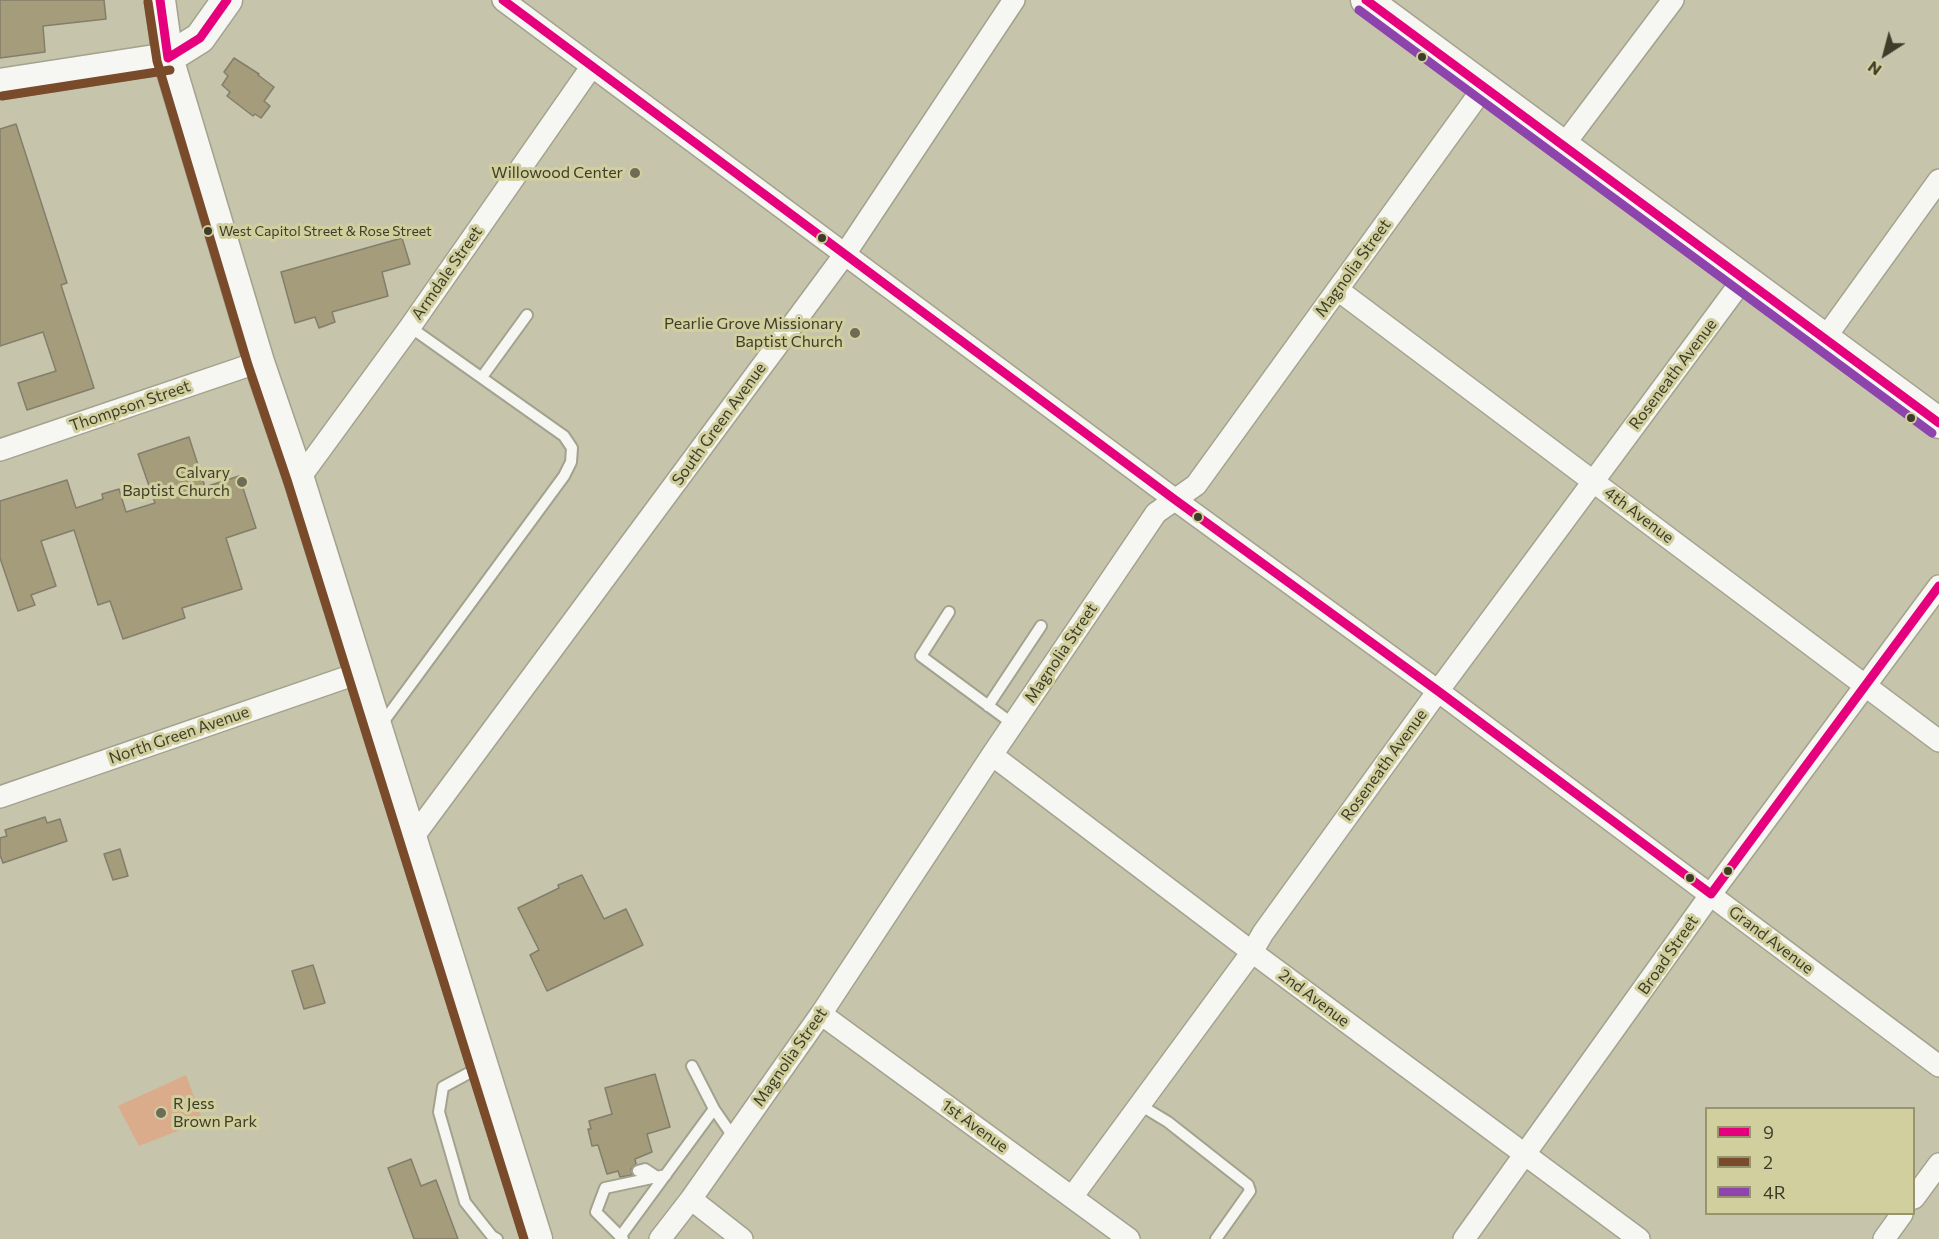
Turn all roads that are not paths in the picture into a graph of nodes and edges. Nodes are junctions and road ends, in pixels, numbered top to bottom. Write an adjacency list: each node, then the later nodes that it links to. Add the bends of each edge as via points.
1 (160, 0): 7 (main road)
2 (228, 0): 7 (main road, via 200,38)
3 (503, 0): 8 (street, Grand Avenue)
4 (1014, 0): 13 (street, South Green Avenue)
5 (1366, 0): 10 (main road)
6 (1673, 0): 11 (street)
7 (168, 58): 9 (main road); 19 (main road)
8 (592, 66): 13 (street, Grand Avenue); 17 (street, Armdale Street)
9 (0, 84)
10 (1484, 87): 11 (main road); 15 (street, Magnolia Street)
11 (1563, 146): 14 (main road)
12 (1939, 180): 18 (street)
13 (845, 254): 25 (street, Grand Avenue); 38 (street, South Green Avenue)
14 (1744, 278): 18 (main road); 24 (street, Roseneath Avenue)
15 (1338, 290): 24 (street, 4th Avenue); 25 (street, Magnolia Street, via 1196,485)
16 (527, 315): 20 (lane)
17 (410, 327): 20 (lane); 23 (street, Armdale Street)
18 (1825, 338): 21 (main road)
19 (260, 362): 22 (street, Thompson Street); 23 (main road)
20 (482, 377): 34 (lane, via 564,436 572,448 571,462 564,477)
21 (1939, 423)
22 (0, 450)
23 (299, 479): 29 (main road)
24 (1593, 481): 30 (street, 4th Avenue); 31 (street, Roseneath Avenue)
25 (1174, 499): 31 (street, Grand Avenue); 33 (street, Magnolia Street, via 1156,513)
26 (1939, 586): 30 (street, Broad Street)
27 (948, 612): 32 (lane, via 921,656)
28 (1041, 626): 32 (lane)
29 (359, 673): 34 (main road); 37 (street, North Green Avenue)
30 (1865, 686): 35 (street, 4th Avenue); 39 (street, Broad Street)
31 (1438, 691): 39 (street, Grand Avenue); 40 (street, Roseneath Avenue)
32 (988, 706): 33 (lane)
33 (1013, 724): 36 (street, Magnolia Street)
34 (377, 730): 38 (main road)
35 (1939, 741)
36 (992, 755): 40 (street, 2nd Avenue); 41 (street, Magnolia Street)
37 (0, 797)
38 (411, 840): 42 (main road)
39 (1711, 894): 44 (street, Grand Avenue); 48 (street, Broad Street)
40 (1252, 952): 45 (street, Roseneath Avenue); 48 (street, 2nd Avenue)
41 (821, 1014): 47 (street, Magnolia Street); 54 (street, 1st Avenue)
42 (482, 1065): 59 (lane, via 443,1087 439,1112 465,1202); 60 (main road)
43 (692, 1066): 46 (lane)
44 (1939, 1066)
45 (1140, 1105): 54 (street, Roseneath Avenue); 64 (lane, via 1168,1122 1248,1185 1250,1191)
46 (714, 1108): 47 (lane); 52 (lane)
47 (734, 1138): 56 (street, Magnolia Street)
48 (1525, 1155): 65 (street, Broad Street); 66 (street, 2nd Avenue)
49 (1939, 1164): 55 (street)
50 (638, 1171): 52 (lane, via 645,1169)
51 (620, 1176): 53 (lane)
52 (662, 1176): 53 (lane); 58 (lane)
53 (612, 1186): 58 (lane, via 606,1188 596,1212)
54 (1072, 1197): 63 (street, 1st Avenue)
55 (1915, 1197)
56 (691, 1199): 61 (street, Magnolia Street); 62 (street)
57 (1901, 1215): 67 (street)
58 (621, 1238)
59 (497, 1239)
60 (537, 1239)
61 (660, 1239)
62 (742, 1239)
63 (1129, 1239)
64 (1216, 1239)
65 (1464, 1239)
66 (1639, 1239)
67 (1884, 1239)

